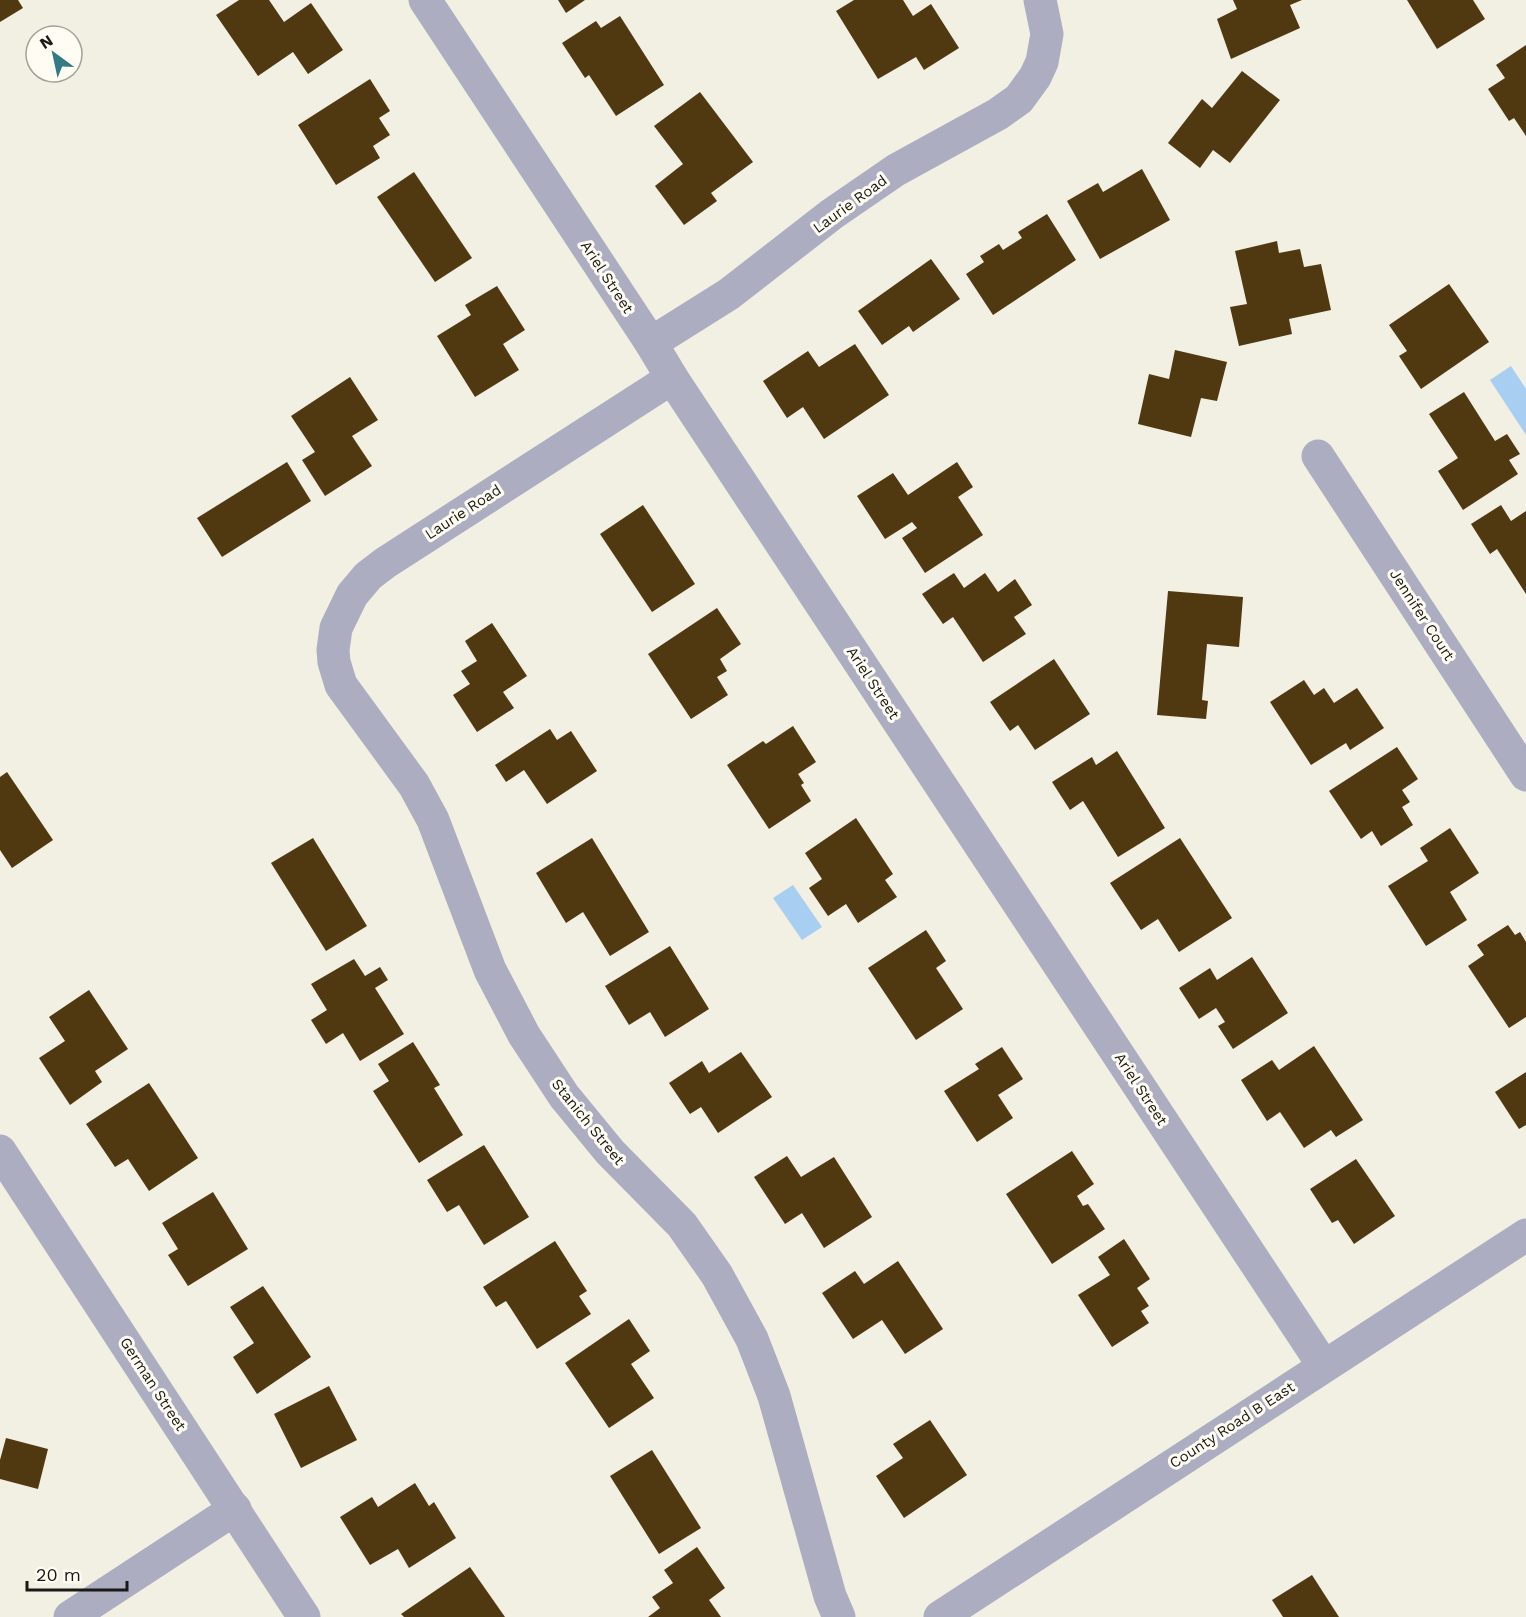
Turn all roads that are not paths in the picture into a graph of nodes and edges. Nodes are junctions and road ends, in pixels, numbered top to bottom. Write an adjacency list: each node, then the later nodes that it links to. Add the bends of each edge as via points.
1 (425, 0): 3 (street, Ariel Street)
2 (1040, 0): 3 (street, Laurie Road, via 1047,34 1042,62 1019,99 896,170 729,294)
3 (651, 343): 4 (street, Ariel Street)
4 (672, 378): 6 (street, Laurie Road, via 385,563 352,595); 10 (street, Ariel Street)
5 (1318, 456): 7 (street, Jennifer Court)
6 (336, 628): 14 (street, Stanich Street, via 334,662 341,685 414,785 433,820 490,970 524,1035 564,1096 610,1152 682,1225 717,1275 752,1339 774,1396)
7 (1526, 775)
8 (0, 1151): 11 (street, German Street)
9 (1526, 1235): 10 (street, County Road B East)
10 (1323, 1365): 15 (street, County Road B East)
11 (235, 1509): 12 (street); 13 (street, German Street)
12 (70, 1617)
13 (304, 1617)
14 (839, 1617)
15 (940, 1617)

